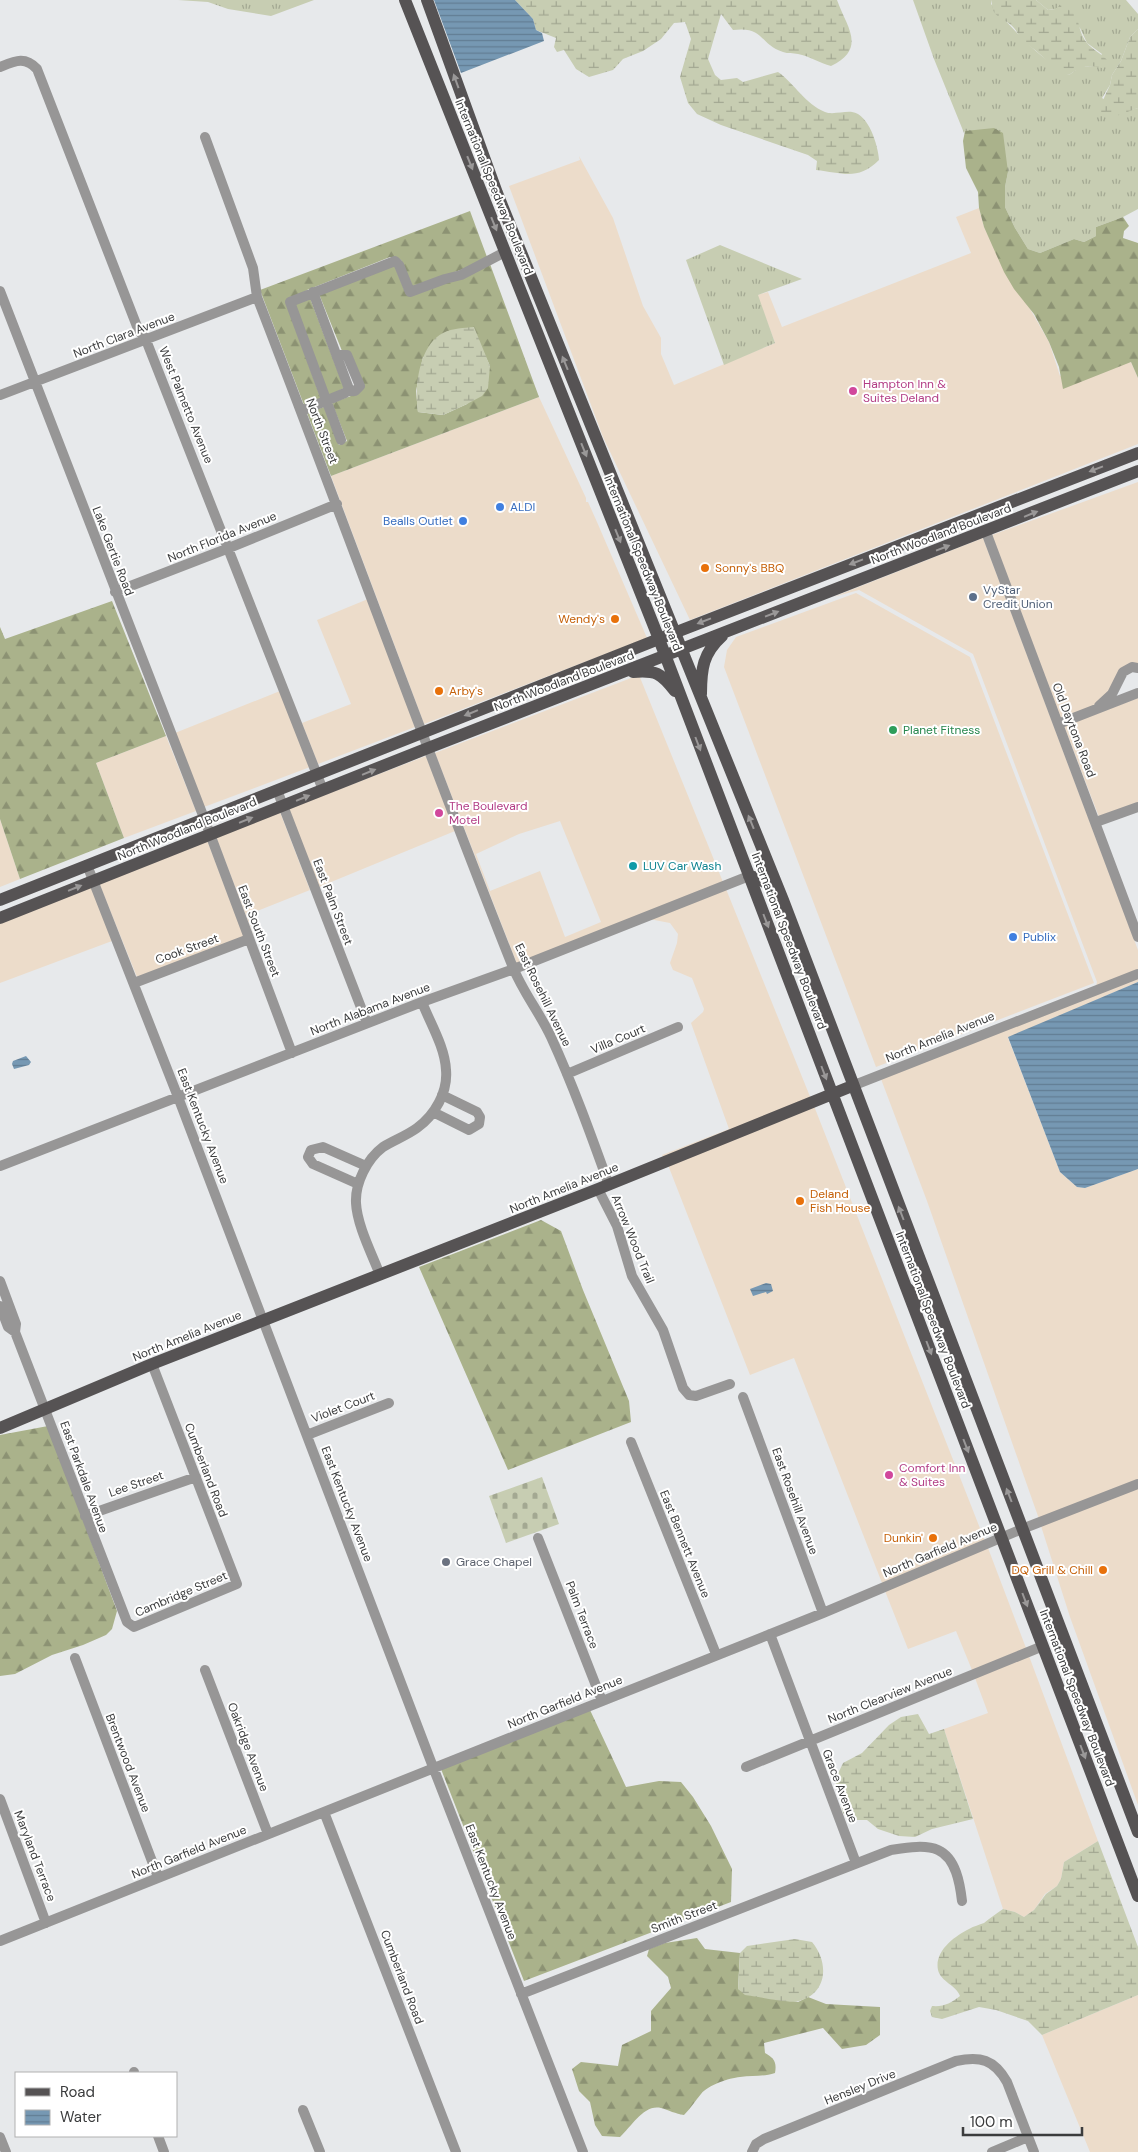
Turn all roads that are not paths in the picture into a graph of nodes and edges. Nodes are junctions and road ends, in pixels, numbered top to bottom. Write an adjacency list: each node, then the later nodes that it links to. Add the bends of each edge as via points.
1 (404, 0): 6 (main road, International Speedway Boulevard, one-way to 6)
2 (427, 0): 5 (main road, International Speedway Boulevard, one-way to 2)
3 (0, 67): 13 (street, West Palmetto Avenue, via 20,60 30,62 37,69 138,329)
4 (205, 137): 10 (street, North Street, via 250,261)
5 (497, 193): 6 (main road); 11 (main road, International Speedway Boulevard)
6 (483, 196): 7 (main road, International Speedway Boulevard, one-way to 7)
7 (505, 252): 9 (street, via 461,275 410,292 395,261); 12 (main road, International Speedway Boulevard)
8 (0, 291): 14 (street, Lake Gertie Road)
9 (313, 292): 16 (street, via 349,386 349,391); 16 (street, via 290,305)
10 (256, 297): 13 (street, North Clara Avenue); 19 (street, North Street)
11 (542, 304): 12 (main road); 17 (main road, International Speedway Boulevard, one-way to 11)
12 (528, 310): 18 (main road, International Speedway Boulevard)
13 (146, 340): 14 (street, North Clara Avenue); 31 (street, West Palmetto Avenue)
14 (35, 382): 15 (street, North Clara Avenue); 35 (street, Lake Gertie Road)
15 (0, 395)
16 (327, 401): 19 (street); 20 (street)
17 (584, 408): 18 (main road); 23 (main road, International Speedway Boulevard)
18 (568, 409): 25 (main road, International Speedway Boulevard, one-way to 25)
19 (301, 411): 26 (street, North Street)
20 (341, 440)
21 (1138, 453): 24 (main road, North Woodland Boulevard, one-way to 24)
22 (1138, 471): 28 (main road, North Woodland Boulevard, one-way to 22)
23 (612, 478): 25 (main road); 32 (main road, International Speedway Boulevard)
24 (1054, 485): 27 (main road, North Woodland Boulevard); 28 (main road, via 1025,505 995,517)
25 (600, 490): 33 (main road, International Speedway Boulevard, one-way to 33)
26 (337, 504): 31 (street, North Florida Avenue); 50 (street, North Street)
27 (983, 513): 29 (main road, via 976,529); 30 (main road, North Woodland Boulevard)
28 (986, 532): 29 (main road, North Woodland Boulevard); 49 (street, Old Daytona Road)
29 (965, 540): 34 (main road, North Woodland Boulevard, one-way to 29)
30 (898, 546): 34 (main road, via 879,562); 37 (main road, North Woodland Boulevard, one-way to 37)
31 (229, 548): 35 (street, North Florida Avenue); 52 (street, West Palmetto Avenue)
32 (647, 565): 33 (main road); 37 (main road, International Speedway Boulevard)
33 (632, 571): 38 (main road, International Speedway Boulevard)
34 (871, 576): 36 (main road, North Woodland Boulevard, one-way to 34)
35 (115, 592): 57 (street, Lake Gertie Road)
36 (727, 632): 39 (main road, North Woodland Boulevard); 46 (main road, via 712,646 704,660)
37 (674, 633): 38 (main road, North Woodland Boulevard); 39 (main road, International Speedway Boulevard)
38 (659, 639): 40 (main road, International Speedway Boulevard); 43 (main road, North Woodland Boulevard)
39 (680, 650): 40 (main road, North Woodland Boulevard); 46 (main road, International Speedway Boulevard)
40 (666, 656): 42 (main road, North Woodland Boulevard); 45 (main road, International Speedway Boulevard)
41 (1138, 668): 48 (street, via 1132,666 1123,672 1112,694)
42 (625, 672): 45 (main road, via 659,674); 47 (main road, North Woodland Boulevard)
43 (533, 689): 47 (street); 50 (main road, North Woodland Boulevard, one-way to 50)
44 (1138, 694): 48 (street)
45 (681, 698): 61 (main road, International Speedway Boulevard, one-way to 61)
46 (702, 701): 64 (main road, International Speedway Boulevard, one-way to 46)
47 (539, 705): 51 (main road, North Woodland Boulevard)
48 (1095, 710): 49 (street)
49 (1058, 724): 58 (street, Old Daytona Road)
50 (422, 733): 51 (street, East Rosehill Avenue); 52 (main road, North Woodland Boulevard)
51 (428, 748): 54 (main road, North Woodland Boulevard, one-way to 51); 68 (street, East Rosehill Avenue)
52 (317, 774): 53 (main road, North Woodland Boulevard); 54 (street, West Palmetto Avenue)
53 (276, 790): 55 (street, East Palm Street); 57 (main road, North Woodland Boulevard)
54 (323, 790): 55 (main road, North Woodland Boulevard, one-way to 54)
55 (282, 806): 59 (main road, North Woodland Boulevard, one-way to 55); 72 (street, East Palm Street)
56 (1138, 807): 58 (street)
57 (204, 818): 59 (street, East South Street); 60 (main road, North Woodland Boulevard)
58 (1096, 822): 66 (street, Old Daytona Road)
59 (210, 834): 62 (main road, North Woodland Boulevard); 67 (street, East South Street)
60 (87, 865): 62 (street, East Kentucky Avenue); 63 (main road, North Woodland Boulevard)
61 (749, 876): 64 (main road, via 768,884); 68 (street, North Alabama Avenue); 77 (main road, International Speedway Boulevard, one-way to 77)
62 (93, 881): 65 (main road, North Woodland Boulevard, one-way to 62); 70 (street, East Kentucky Avenue)
63 (0, 900)
64 (782, 900): 76 (main road, International Speedway Boulevard)
65 (0, 918)
66 (1138, 937)
67 (249, 940): 70 (street, Cook Street); 74 (street, East South Street)
68 (514, 969): 71 (street, North Alabama Avenue); 75 (street, East Rosehill Avenue, via 550,1034)
69 (1138, 974): 76 (street, North Amelia Avenue)
70 (134, 982): 79 (street, East Kentucky Avenue)
71 (422, 1002): 72 (street, North Alabama Avenue); 78 (street, via 443,1056 446,1070)
72 (367, 1023): 74 (street, North Alabama Avenue)
73 (678, 1026): 75 (street, Villa Court)
74 (292, 1053): 79 (street, North Alabama Avenue)
75 (567, 1074): 84 (street, East Rosehill Avenue)
76 (852, 1086): 77 (main road, North Amelia Avenue); 89 (main road, International Speedway Boulevard, one-way to 76)
77 (832, 1094): 84 (main road, North Amelia Avenue); 87 (main road, International Speedway Boulevard)
78 (442, 1095): 80 (street); 80 (street, via 477,1112 479,1124 469,1130)
79 (178, 1097): 81 (street, North Alabama Avenue); 90 (street, East Kentucky Avenue)
80 (433, 1112): 82 (street, via 416,1129 382,1148)
81 (0, 1166)
82 (366, 1166): 83 (street); 83 (street, via 323,1147 311,1150 308,1158 313,1164)
83 (358, 1184): 85 (street, via 357,1213)
84 (604, 1187): 85 (main road, North Amelia Avenue); 95 (street, Arrow Wood Trail, via 632,1276 663,1330 683,1388 689,1395 696,1396)
85 (380, 1275): 90 (main road, North Amelia Avenue)
86 (0, 1281): 92 (street, East Parkdale Avenue)
87 (905, 1286): 89 (main road, via 918,1299); 91 (main road, International Speedway Boulevard)
88 (0, 1306): 92 (street, East Parkdale Avenue, via 8,1328)
89 (937, 1308): 93 (main road, International Speedway Boulevard)
90 (264, 1320): 94 (main road, North Amelia Avenue); 100 (street, East Kentucky Avenue)
91 (919, 1322): 93 (main road, via 933,1322); 107 (main road, International Speedway Boulevard, one-way to 107)
92 (16, 1332): 98 (street, East Parkdale Avenue)
93 (948, 1336): 105 (main road, International Speedway Boulevard, one-way to 93)
94 (152, 1364): 98 (main road, North Amelia Avenue); 102 (street, Cumberland Road)
95 (730, 1384)
96 (743, 1397): 109 (street, East Rosehill Avenue)
97 (389, 1403): 100 (street, Violet Court)
98 (47, 1410): 99 (main road, North Amelia Avenue); 104 (street, East Parkdale Avenue)
99 (0, 1428)
100 (307, 1435): 118 (street, East Kentucky Avenue)
101 (631, 1442): 113 (street, East Bennett Avenue)
102 (196, 1477): 104 (street, Lee Street); 108 (street, Cumberland Road)
103 (1138, 1484): 105 (street, North Garfield Avenue)
104 (85, 1516): 110 (street, East Parkdale Avenue, via 126,1622)
105 (1022, 1529): 107 (street, North Garfield Avenue); 122 (main road, International Speedway Boulevard)
106 (538, 1538): 116 (street, Palm Terrace)
107 (1001, 1538): 109 (street, North Garfield Avenue); 112 (main road, International Speedway Boulevard, one-way to 112)
108 (237, 1584): 110 (street, Cambridge Street)
109 (823, 1613): 111 (street, North Garfield Avenue)
110 (134, 1627)
111 (770, 1634): 113 (street, North Garfield Avenue); 117 (street, Grace Avenue)
112 (1042, 1646): 117 (street, North Clearview Avenue); 126 (main road, International Speedway Boulevard, one-way to 126)
113 (716, 1654): 116 (street, North Garfield Avenue)
114 (75, 1658): 125 (street, Brentwood Avenue)
115 (205, 1670): 123 (street, Oakridge Avenue)
116 (602, 1700): 118 (street, North Garfield Avenue)
117 (810, 1741): 119 (street, North Clearview Avenue); 124 (street, Grace Avenue)
118 (433, 1767): 121 (street, North Garfield Avenue); 130 (street, East Kentucky Avenue)
119 (746, 1767)
120 (0, 1799): 128 (street, Maryland Terrace)
121 (324, 1812): 123 (street, North Garfield Avenue); 138 (street, Cumberland Road)
122 (1138, 1832)
123 (268, 1834): 125 (street, North Garfield Avenue)
124 (856, 1864): 127 (street, Smith Street, via 890,1850 937,1849 960,1879); 130 (street, Smith Street)
125 (158, 1877): 128 (street, North Garfield Avenue)
126 (1138, 1896)
127 (962, 1901)
128 (46, 1922): 129 (street, North Garfield Avenue)
129 (0, 1941)
130 (522, 1994): 139 (street, East Kentucky Avenue)
131 (303, 2110): 137 (street)
132 (158, 2137): 136 (street)
133 (1028, 2137): 140 (street, Hensley Drive, via 1004,2076 994,2065 971,2058 956,2061 764,2139); 141 (street); 142 (street)
134 (0, 2138): 135 (street)
135 (6, 2152)
136 (164, 2152)
137 (320, 2152)
138 (456, 2152)
139 (583, 2152)
140 (752, 2152)
141 (992, 2152)
142 (1034, 2152)

